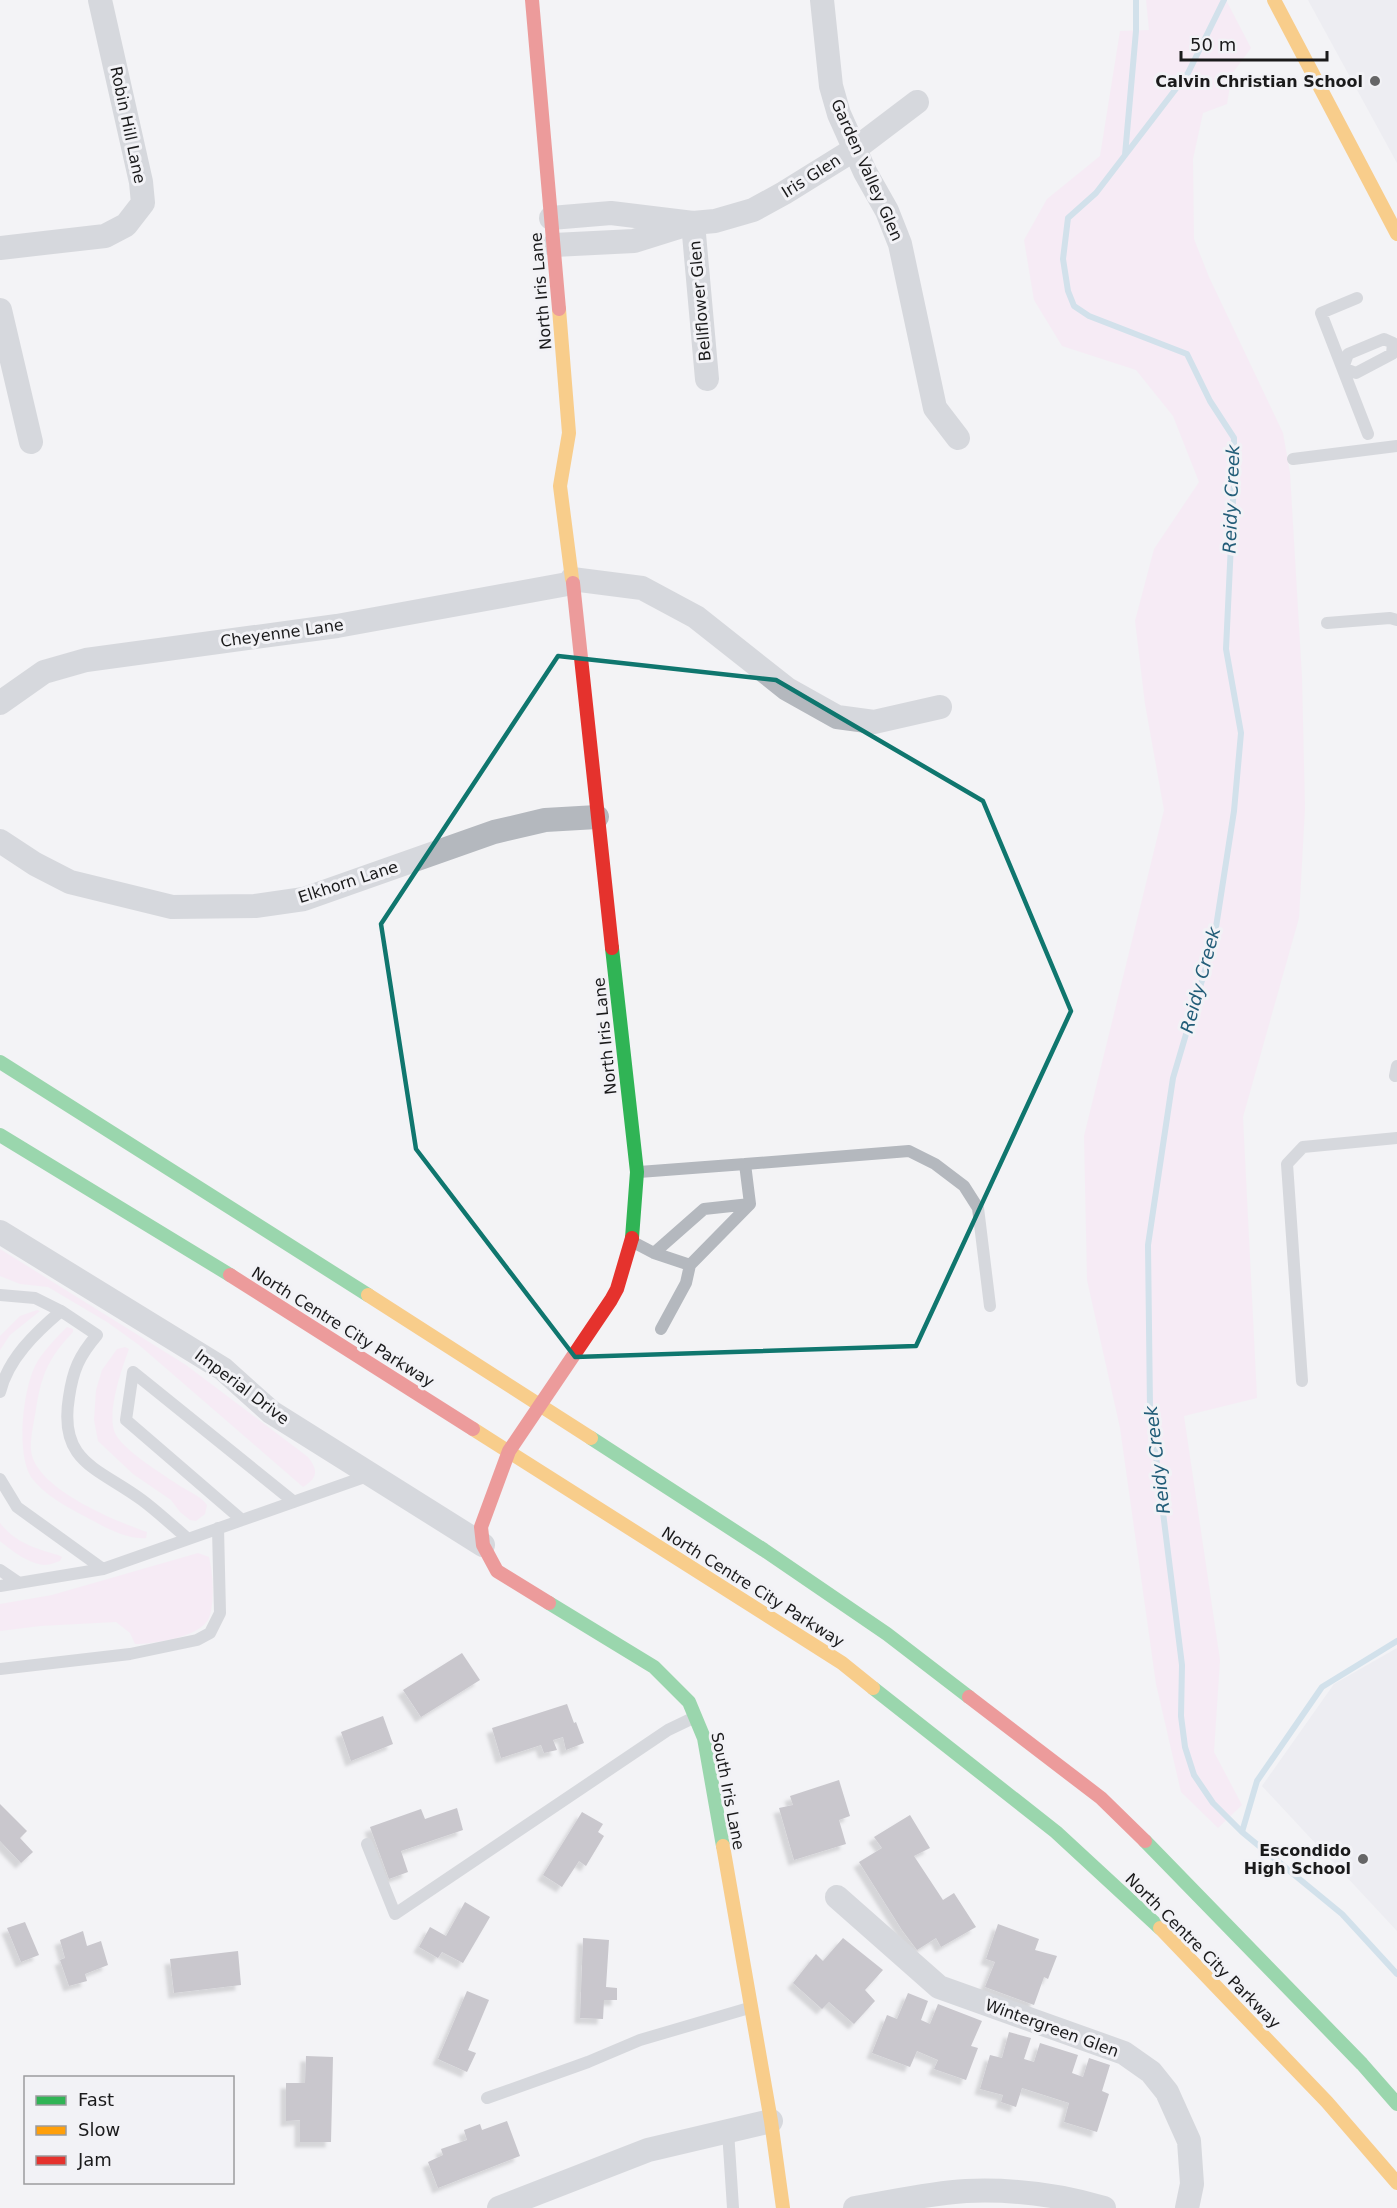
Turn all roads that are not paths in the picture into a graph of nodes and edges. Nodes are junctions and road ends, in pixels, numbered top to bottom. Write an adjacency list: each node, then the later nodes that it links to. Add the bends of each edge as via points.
1 (100, 0): 11 (street, Robin Hill Lane, via 143,203 126,225 105,236)
2 (532, 0): 7 (main road, North Iris Lane)
3 (822, 0): 6 (street, Garden Valley Glen, via 831,86)
4 (1274, 0): 9 (main road)
5 (917, 102): 6 (street, Iris Glen)
6 (855, 149): 8 (street, Iris Glen, via 753,210); 18 (street, Garden Valley Glen, via 900,244 935,408)
7 (551, 218): 8 (street, Iris Glen, via 611,213); 10 (main road, North Iris Lane)
8 (693, 223): 10 (street, Iris Glen, via 634,240); 16 (street, Bellflower Glen)
9 (1397, 234)
10 (554, 245): 22 (main road, North Iris Lane, via 569,433 560,486)
11 (0, 248)
12 (1357, 298): 15 (lane, via 1321,313)
13 (0, 310): 19 (street)
14 (1395, 342): 15 (lane, via 1384,339 1348,354); 15 (lane, via 1392,354 1356,373)
15 (1343, 368): 17 (lane)
16 (707, 379)
17 (1368, 434)
18 (958, 438)
19 (31, 442)
20 (1397, 446): 21 (lane)
21 (1293, 459)
22 (573, 581): 25 (street, Cheyenne Lane, via 337,626 86,660 44,672); 26 (street, Cheyenne Lane, via 642,588 660,597 696,617 787,689 837,717 874,722); 27 (main road, North Iris Lane)
23 (1397, 620): 24 (lane)
24 (1327, 623)
25 (0, 703)
26 (940, 707)
27 (597, 817): 28 (street, Elkhorn Lane, via 545,820 494,832 304,899 255,906 172,908 70,882); 35 (main road, North Iris Lane)
28 (0, 841)
29 (0, 1062): 47 (main road, North Centre City Parkway)
30 (1397, 1066): 31 (lane)
31 (1397, 1075)
32 (0, 1135): 48 (main road, North Centre City Parkway)
33 (1397, 1138): 45 (lane, via 1303,1146 1287,1164)
34 (745, 1164): 35 (lane); 36 (lane); 42 (lane, via 909,1151 935,1164 964,1186 978,1208)
35 (637, 1172): 38 (main road, North Iris Lane)
36 (750, 1204): 39 (lane, via 704,1209); 40 (lane)
37 (0, 1232): 49 (street, Imperial Drive, via 223,1369 271,1412)
38 (632, 1242): 39 (lane); 47 (main road, North Iris Lane, via 611,1300)
39 (654, 1253): 40 (lane)
40 (690, 1265): 44 (lane, via 686,1282)
41 (0, 1294): 43 (lane, via 35,1298)
42 (990, 1305)
43 (61, 1311): 46 (lane, via 36,1332 4,1376); 54 (lane, via 97,1335 80,1355 71,1384 66,1415 69,1441 89,1467 141,1499)
44 (661, 1329)
45 (1302, 1381)
46 (0, 1392)
47 (539, 1404): 48 (main road, North Iris Lane); 66 (main road, North Centre City Parkway, via 887,1634 1101,1798)
48 (509, 1451): 55 (main road, via 481,1527); 69 (main road, North Centre City Parkway, via 842,1663 1056,1832 1146,1913 1327,2102)
49 (371, 1474): 51 (lane); 55 (street, Imperial Drive)
50 (0, 1479): 56 (lane, via 17,1507)
51 (294, 1502): 52 (lane); 52 (lane, via 133,1372 126,1420)
52 (242, 1520): 53 (lane)
53 (218, 1528): 54 (lane); 60 (lane, via 220,1613 210,1633 197,1640 130,1654)
54 (188, 1539): 56 (lane)
55 (483, 1545): 61 (main road, South Iris Lane, via 497,1571 654,1666 689,1702)
56 (103, 1569): 58 (lane)
57 (0, 1570): 58 (lane)
58 (19, 1583): 59 (lane)
59 (0, 1586)
60 (0, 1669)
61 (695, 1718): 62 (lane, via 668,1730 395,1914); 64 (main road, South Iris Lane, via 704,1738)
62 (367, 1844)
63 (837, 1897): 76 (street, Wintergreen Glen, via 939,1987 1124,2053 1151,2072 1167,2092 1189,2141 1192,2184)
64 (750, 2008): 65 (lane, via 640,2040); 67 (main road, South Iris Lane)
65 (487, 2098)
66 (1397, 2104)
67 (771, 2121): 68 (street); 73 (main road, South Iris Lane)
68 (728, 2131): 71 (street, via 648,2150); 72 (lane)
69 (1397, 2183)
70 (999, 2200): 74 (street, via 964,2191); 75 (street, via 1069,2198)
71 (499, 2208)
72 (733, 2208)
73 (783, 2208)
74 (855, 2208)
75 (1104, 2208)
76 (1187, 2208)

